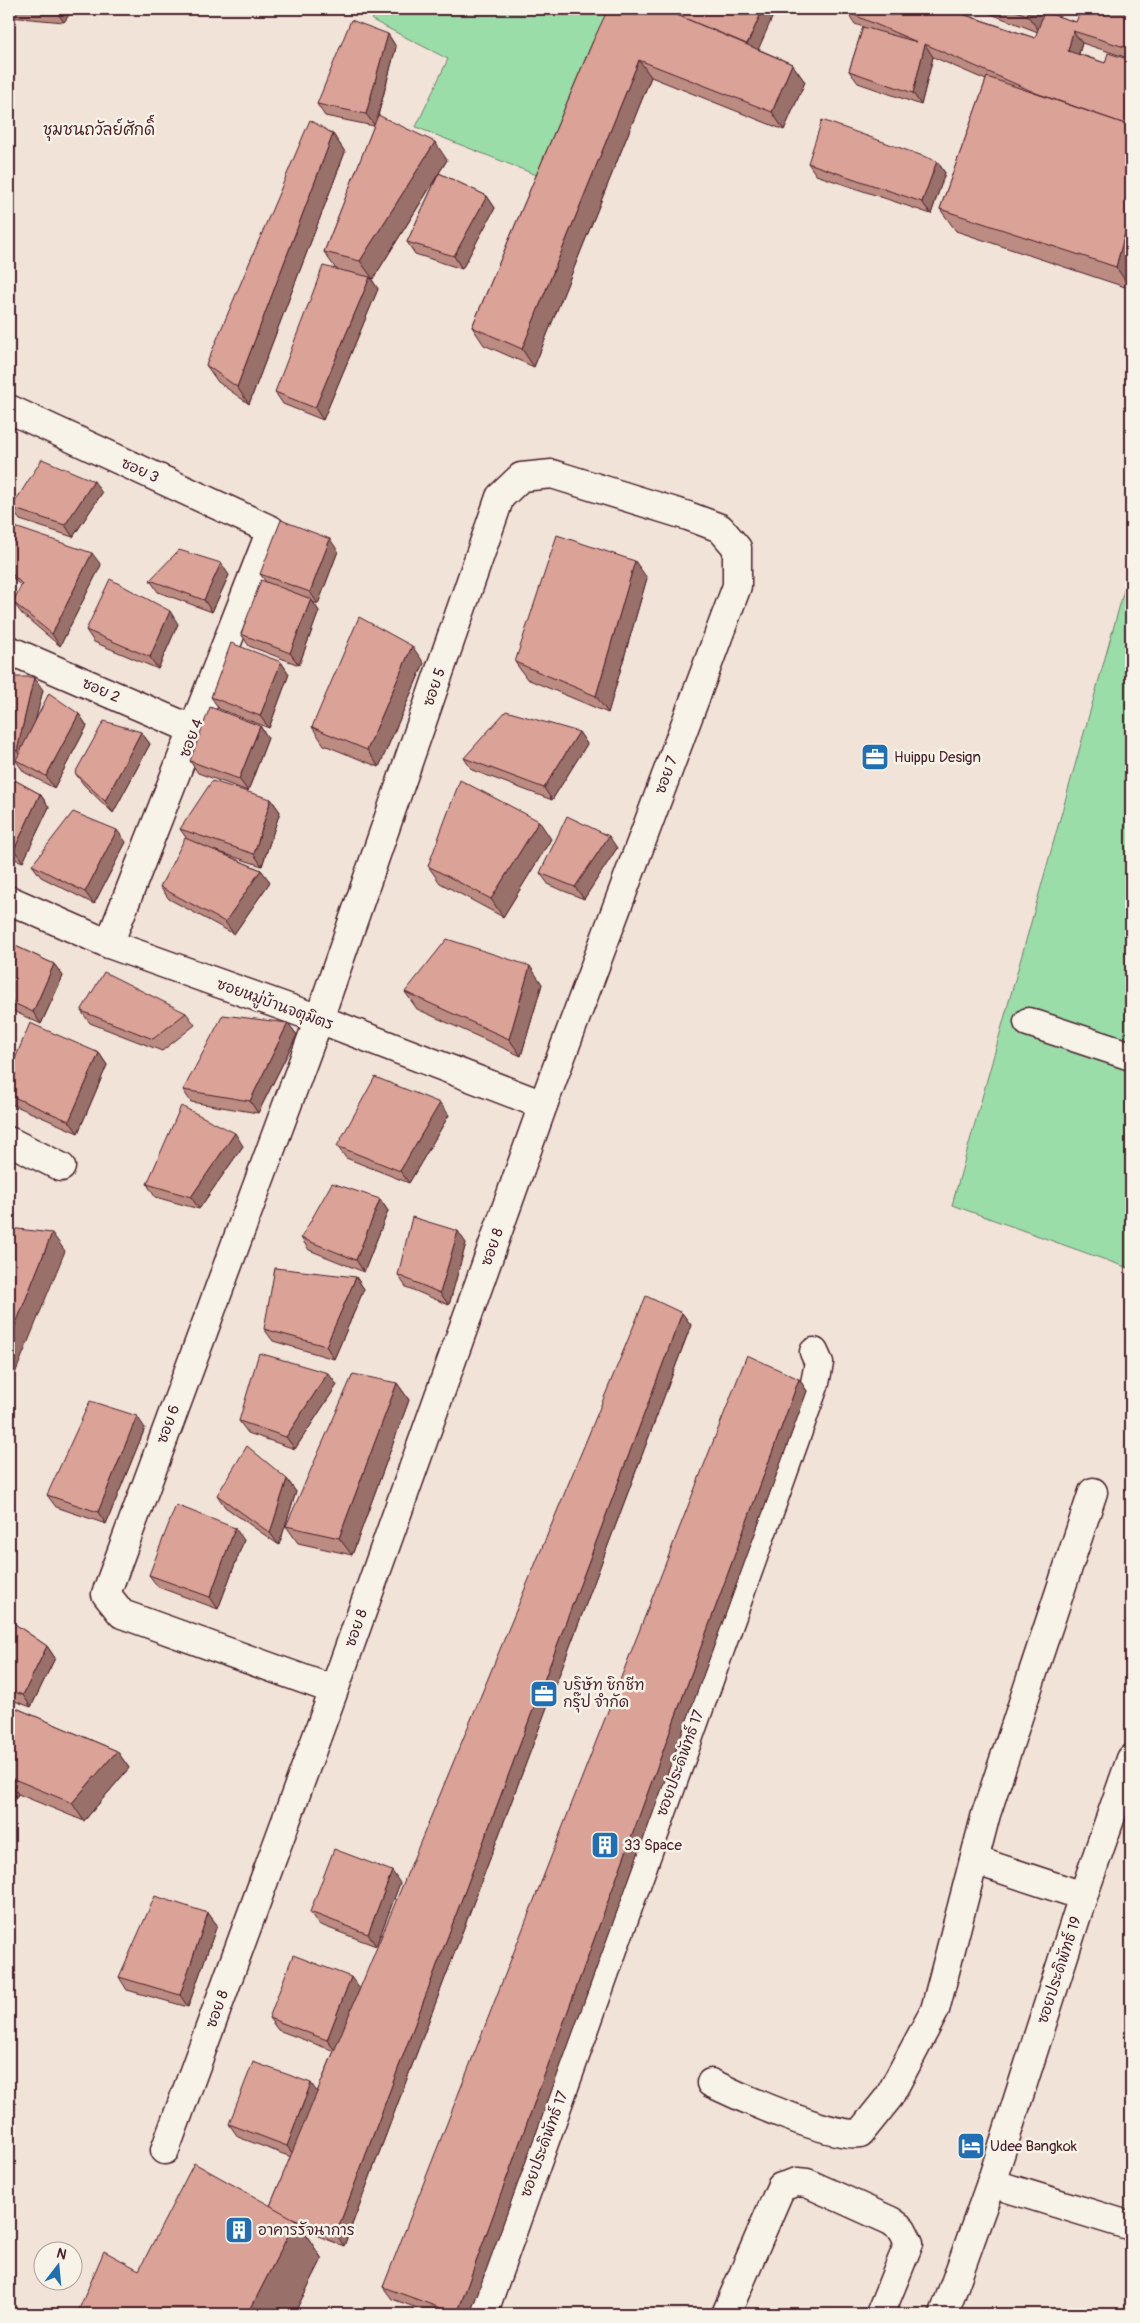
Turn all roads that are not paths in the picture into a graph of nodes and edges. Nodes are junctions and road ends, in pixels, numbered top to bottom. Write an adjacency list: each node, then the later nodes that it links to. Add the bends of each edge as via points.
1 (9, 409): 3 (street, ซอย 3)
2 (638, 500): 8 (street, ซอย 5, via 552,474 521,477 500,498); 11 (street, ซอย 7, via 720,528 737,548 737,586)
3 (270, 530): 5 (street, ซอย 4)
4 (9, 650): 5 (street, ซอย 2)
5 (194, 730): 7 (street, ซอย 4)
6 (9, 900): 7 (street, ซอยหมู่บ้านจตุมิตร)
7 (109, 944): 8 (street, ซอยหมู่บ้านจตุมิตร)
8 (319, 1019): 11 (street, ซอยหมู่บ้านจตุมิตร); 16 (street, ซอย 6, via 106,1594 122,1614)
9 (1028, 1022): 10 (street)
10 (1131, 1056)
11 (543, 1105): 16 (street, ซอย 8)
12 (9, 1141): 13 (street)
13 (61, 1167)
14 (814, 1352): 24 (street, ซอยประดิพัทธ์ 17, via 819,1364 815,1383)
15 (1094, 1492): 18 (street, via 986,1814)
16 (334, 1690): 21 (street, ซอย 8)
17 (1131, 1759): 19 (street, ซอยประดิพัทธ์ 19)
18 (974, 1860): 19 (street); 20 (street, via 935,2010 889,2097 860,2133 852,2135 833,2131 739,2097)
19 (1083, 1896): 22 (street, ซอยประดิพัทธ์ 19)
20 (711, 2083)
21 (165, 2150)
22 (991, 2183): 23 (street); 27 (street, ซอยประดิพัทธ์ 19)
23 (1131, 2226)
24 (483, 2314)
25 (726, 2314): 26 (street, via 781,2187 797,2182 891,2221 902,2229 909,2243)
26 (880, 2314)
27 (944, 2314)

